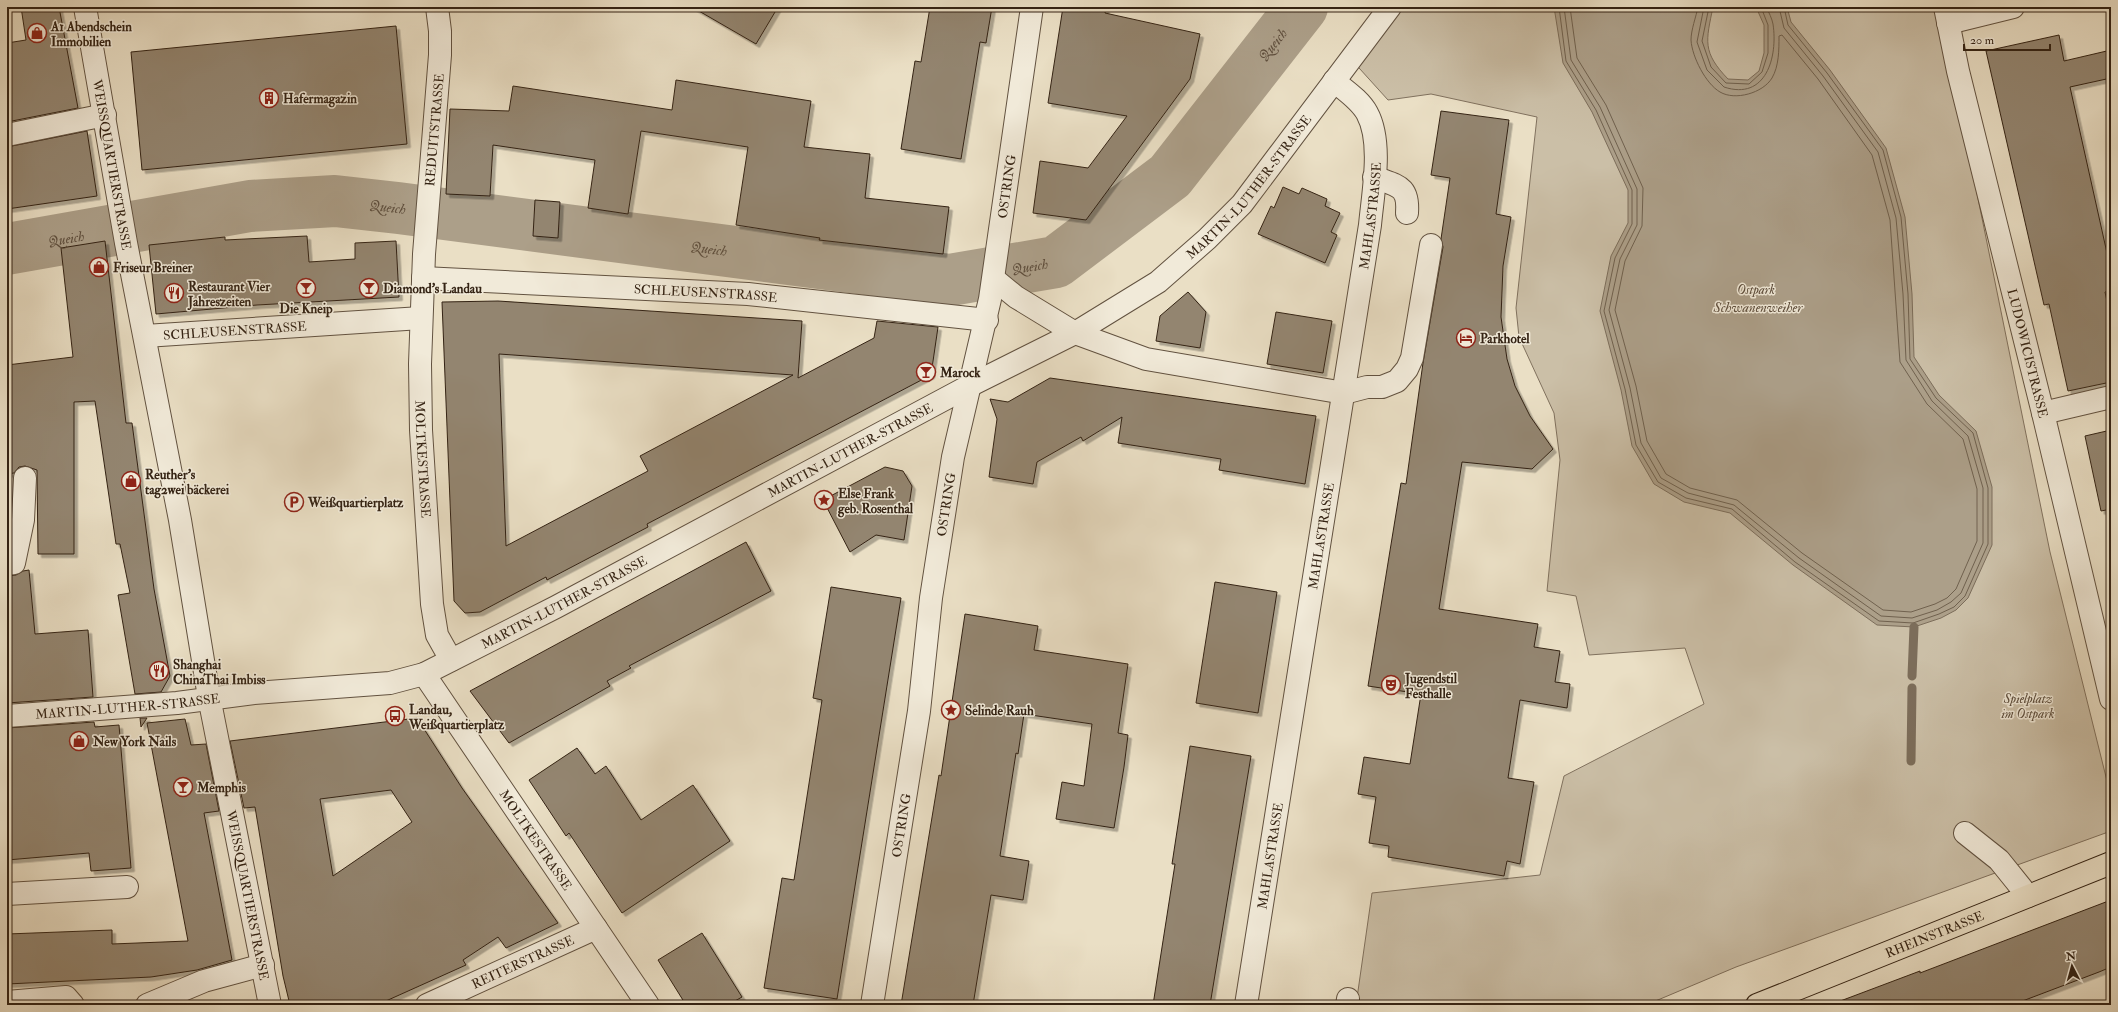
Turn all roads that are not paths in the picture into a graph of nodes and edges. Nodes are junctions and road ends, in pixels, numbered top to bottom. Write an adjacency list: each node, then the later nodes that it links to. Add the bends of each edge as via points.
1 (85, 7): 8 (street, WEISSQUARTIERSTRASSE)
2 (437, 7): 13 (street, REDUITSTRASSE, via 440,55)
3 (1032, 7): 15 (street, OSTRING)
4 (1390, 7): 7 (street, MARTIN-LUTHER-STRASSE)
5 (2013, 7): 6 (street)
6 (1946, 15): 23 (street, LUDOWICISTRASSE)
7 (1334, 81): 10 (street, MAHLASTRASSE, via 1358,101 1372,125 1375,140); 18 (street, MARTIN-LUTHER-STRASSE, via 1242,204 1207,239 1158,282)
8 (105, 114): 9 (street); 19 (street, WEISSQUARTIERSTRASSE)
9 (7, 135)
10 (1374, 177): 11 (street, via 1402,188 1408,198); 21 (street, MAHLASTRASSE, via 1370,225)
11 (1407, 213)
12 (1431, 245): 21 (street, via 1412,358 1407,370 1397,381 1382,387 1367,387)
13 (424, 254): 14 (street, MOLTKESTRASSE)
14 (423, 278): 16 (street, MOLTKESTRASSE); 17 (street, SCHLEUSENSTRASSE, via 748,294)
15 (992, 289): 17 (street, OSTRING); 18 (street, via 1016,297)
16 (421, 318): 19 (street, SCHLEUSENSTRASSE); 26 (street, MOLTKESTRASSE, via 421,430 432,604 438,635)
17 (987, 320): 20 (street, OSTRING)
18 (1075, 333): 20 (street, MARTIN-LUTHER-STRASSE); 21 (street, via 1146,359)
19 (144, 336): 28 (street, WEISSQUARTIERSTRASSE, via 179,512)
20 (971, 385): 26 (street, MARTIN-LUTHER-STRASSE, via 750,505); 44 (street, OSTRING, via 953,457 931,598 919,711)
21 (1344, 393): 45 (street, MAHLASTRASSE)
22 (2111, 397): 23 (street)
23 (2043, 413): 29 (street, LUDOWICISTRASSE)
24 (25, 478): 25 (street, via 23,520 14,564)
25 (7, 564)
26 (451, 660): 27 (street, MARTIN-LUTHER-STRASSE)
27 (424, 674): 28 (street, MARTIN-LUTHER-STRASSE, via 390,683); 36 (street, MOLTKESTRASSE)
28 (209, 697): 30 (street, MARTIN-LUTHER-STRASSE, via 177,703); 37 (street, WEISSQUARTIERSTRASSE)
29 (2111, 699)
30 (7, 716)
31 (1964, 833): 35 (street, via 1999,860)
32 (2111, 863): 35 (main road, RHEINSTRASSE)
33 (127, 887): 34 (street)
34 (7, 894)
35 (2028, 896): 46 (main road, RHEINSTRASSE)
36 (596, 928): 42 (street, REITERSTRASSE); 43 (street, MOLTKESTRASSE)
37 (263, 965): 40 (street, via 204,982); 41 (street, WEISSQUARTIERSTRASSE)
38 (7, 1002): 39 (street, via 66,997)
39 (73, 1005)
40 (147, 1005)
41 (270, 1005)
42 (427, 1005)
43 (648, 1005)
44 (872, 1005)
45 (1246, 1005)
46 (1757, 1005)

